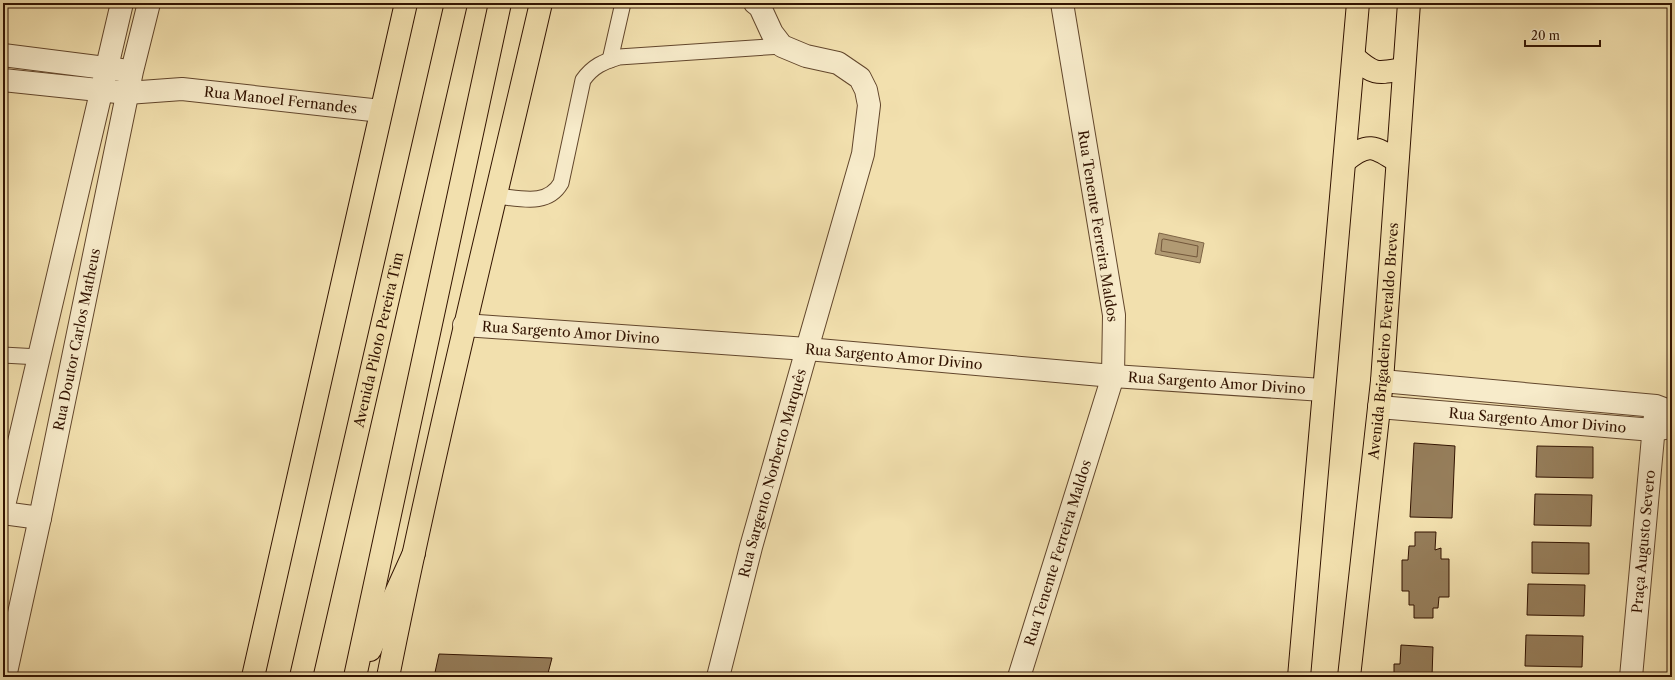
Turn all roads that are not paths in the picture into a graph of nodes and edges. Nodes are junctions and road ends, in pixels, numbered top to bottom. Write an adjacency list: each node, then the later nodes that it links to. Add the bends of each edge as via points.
1 (122, 3): 16 (street)
2 (148, 3): 18 (street, Rua Doutor Carlos Matheus)
3 (406, 3): 23 (main road)
4 (456, 3): 47 (main road, Avenida Piloto Pereira Tim)
5 (500, 3): 48 (main road)
6 (541, 3): 26 (main road)
7 (623, 3): 15 (lane)
8 (755, 3): 12 (street, via 760,7 772,33)
9 (1062, 3): 33 (street, Rua Tenente Ferreira Maldos, via 1114,315)
10 (1358, 3): 14 (main road)
11 (1409, 3): 17 (main road, Avenida Brigadeiro Everaldo Breves)
12 (782, 46): 15 (lane, via 619,57); 30 (street, Rua Sargento Norberto Marquês, via 806,56 838,63 860,78 866,90 868,105 863,154)
13 (3, 55): 16 (street, Rua Manoel Fernandes)
14 (1355, 58): 17 (main road, via 1369,70 1382,72); 24 (main road)
15 (610, 60): 26 (lane, via 595,67 583,80 561,183 555,192 534,199)
16 (107, 68): 18 (street, Rua Manoel Fernandes); 21 (street)
17 (1404, 69): 25 (main road, Avenida Brigadeiro Everaldo Breves)
18 (132, 71): 20 (street, Rua Manoel Fernandes); 22 (street, Rua Doutor Carlos Matheus)
19 (3, 80): 21 (street, Rua Manoel Fernandes)
20 (182, 89): 22 (street, Rua Manoel Fernandes); 23 (street, Rua Manoel Fernandes)
21 (102, 90): 22 (street, Rua Manoel Fernandes); 27 (street)
22 (127, 94): 28 (street, Rua Doutor Carlos Matheus)
23 (380, 111): 46 (main road)
24 (1345, 161): 25 (main road, via 1357,151 1369,148 1379,149); 35 (main road)
25 (1397, 161): 34 (main road, Avenida Brigadeiro Everaldo Breves)
26 (496, 196): 29 (main road)
27 (69, 226): 28 (street); 32 (street)
28 (99, 233): 37 (street, Rua Doutor Carlos Matheus)
29 (464, 326): 30 (street, Rua Sargento Amor Divino); 44 (main road)
30 (807, 349): 33 (street, Rua Sargento Amor Divino); 51 (street, Rua Sargento Norberto Marquês)
31 (3, 355): 32 (lane)
32 (39, 357): 36 (street)
33 (1113, 376): 35 (street, Rua Sargento Amor Divino); 52 (street, Rua Tenente Ferreira Maldos)
34 (1382, 381): 38 (main road, Avenida Brigadeiro Everaldo Breves); 39 (street, Rua Sargento Amor Divino)
35 (1323, 390): 53 (main road)
36 (29, 399): 37 (street); 41 (street)
37 (63, 404): 43 (street, Rua Doutor Carlos Matheus)
38 (1379, 407): 40 (street, Rua Sargento Amor Divino); 54 (main road, Avenida Brigadeiro Everaldo Breves)
39 (1664, 409): 40 (street, Praça Augusto Severo)
40 (1662, 429): 55 (street, Praça Augusto Severo)
41 (3, 510)
42 (3, 513): 43 (street)
43 (40, 518): 45 (street, Rua Doutor Carlos Matheus)
44 (414, 553): 49 (main road); 50 (main road)
45 (5, 677)
46 (253, 677)
47 (300, 677)
48 (355, 677)
49 (358, 677)
50 (388, 677)
51 (718, 677)
52 (1018, 677)
53 (1299, 677)
54 (1349, 677)
55 (1631, 677)

